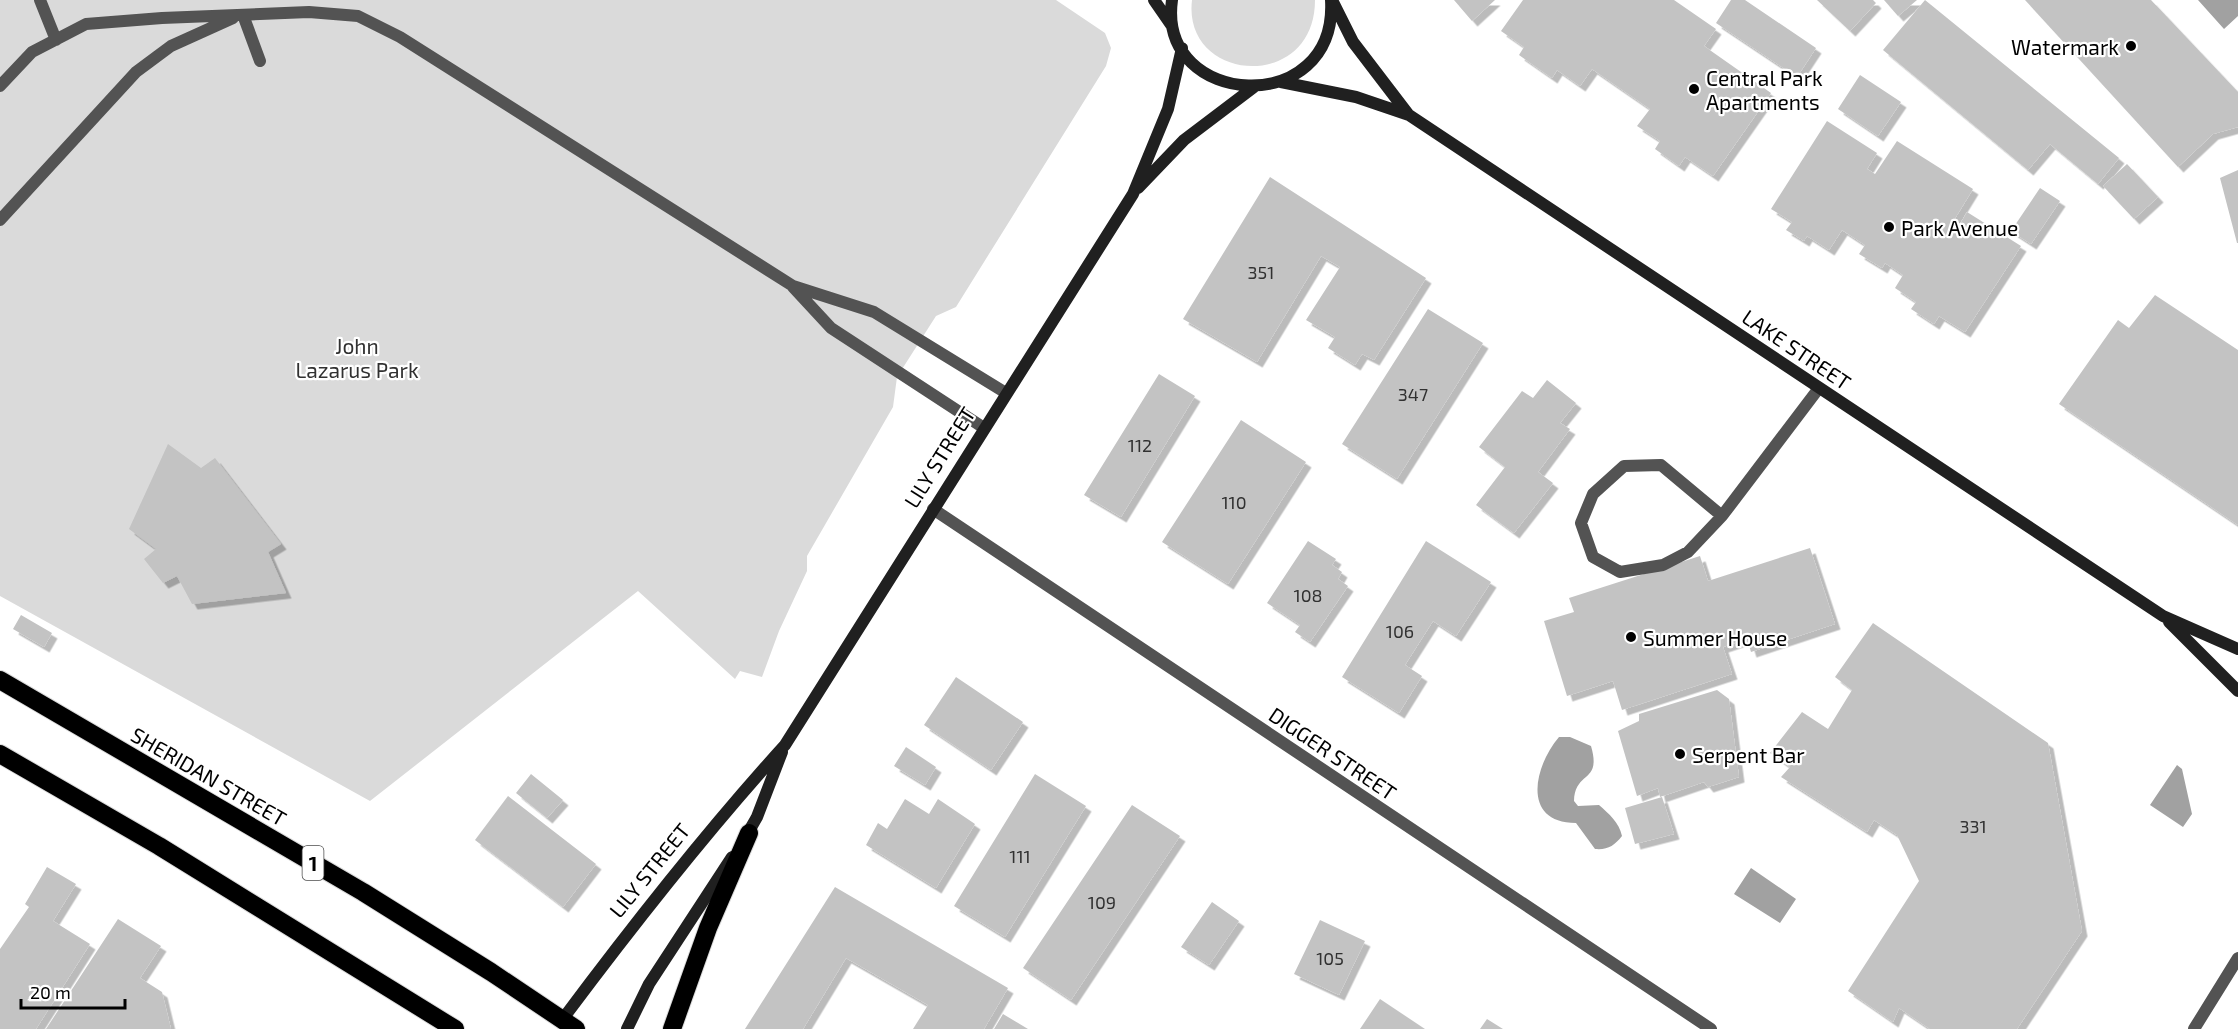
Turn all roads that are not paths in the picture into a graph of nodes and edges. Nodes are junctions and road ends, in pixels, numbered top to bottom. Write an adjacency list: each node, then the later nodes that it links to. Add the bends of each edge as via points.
1 (40, 0): 7 (street)
2 (1154, 0): 6 (main road)
3 (1172, 0): 6 (main road)
4 (1332, 0): 10 (main road, via 1323,44 1305,66); 13 (main road, LAKE STREET, via 1353,42)
5 (243, 15): 7 (street, via 86,24); 9 (street); 15 (street, via 201,30 136,72); 16 (street, via 309,12 358,16 409,43)
6 (1174, 30): 8 (main road)
7 (56, 40): 11 (street, via 32,52)
8 (1182, 48): 12 (main road, via 1209,75 1235,86); 14 (main road, LILY STREET, via 1168,109)
9 (260, 61)
10 (1281, 82): 12 (main road); 13 (main road, LAKE STREET, via 1356,97)
11 (0, 86)
12 (1254, 87): 14 (main road, LILY STREET, via 1184,140)
13 (1409, 115): 17 (main road, LAKE STREET)
14 (1133, 194): 18 (main road, LILY STREET)
15 (0, 220)
16 (793, 286): 18 (street, via 874,312); 19 (street, via 831,328)
17 (1819, 388): 21 (street); 22 (main road, LAKE STREET)
18 (1006, 393): 19 (main road, LILY STREET)
19 (984, 428): 20 (main road, LILY STREET)
20 (933, 509): 26 (main road, LILY STREET); 34 (street, DIGGER STREET)
21 (1722, 516): 21 (street, via 1688,552 1662,565 1620,572 1593,557 1581,523 1593,494 1624,466 1660,465)
22 (2163, 616): 23 (main road, LAKE STREET); 25 (main road, LAKE STREET)
23 (2238, 649)
24 (0, 680): 30 (highway, SHERIDAN STREET / 1, via 363,892 491,972)
25 (2238, 691)
26 (784, 745): 28 (main road, LILY STREET); 30 (main road, LILY STREET, via 644,910)
27 (0, 754): 31 (highway, via 159,846)
28 (748, 833): 32 (main road, LILY STREET, via 682,931 638,1003); 33 (highway)
29 (2238, 958): 35 (street)
30 (565, 1026)
31 (455, 1029)
32 (627, 1029)
33 (672, 1029)
34 (1711, 1029)
35 (2194, 1029)

